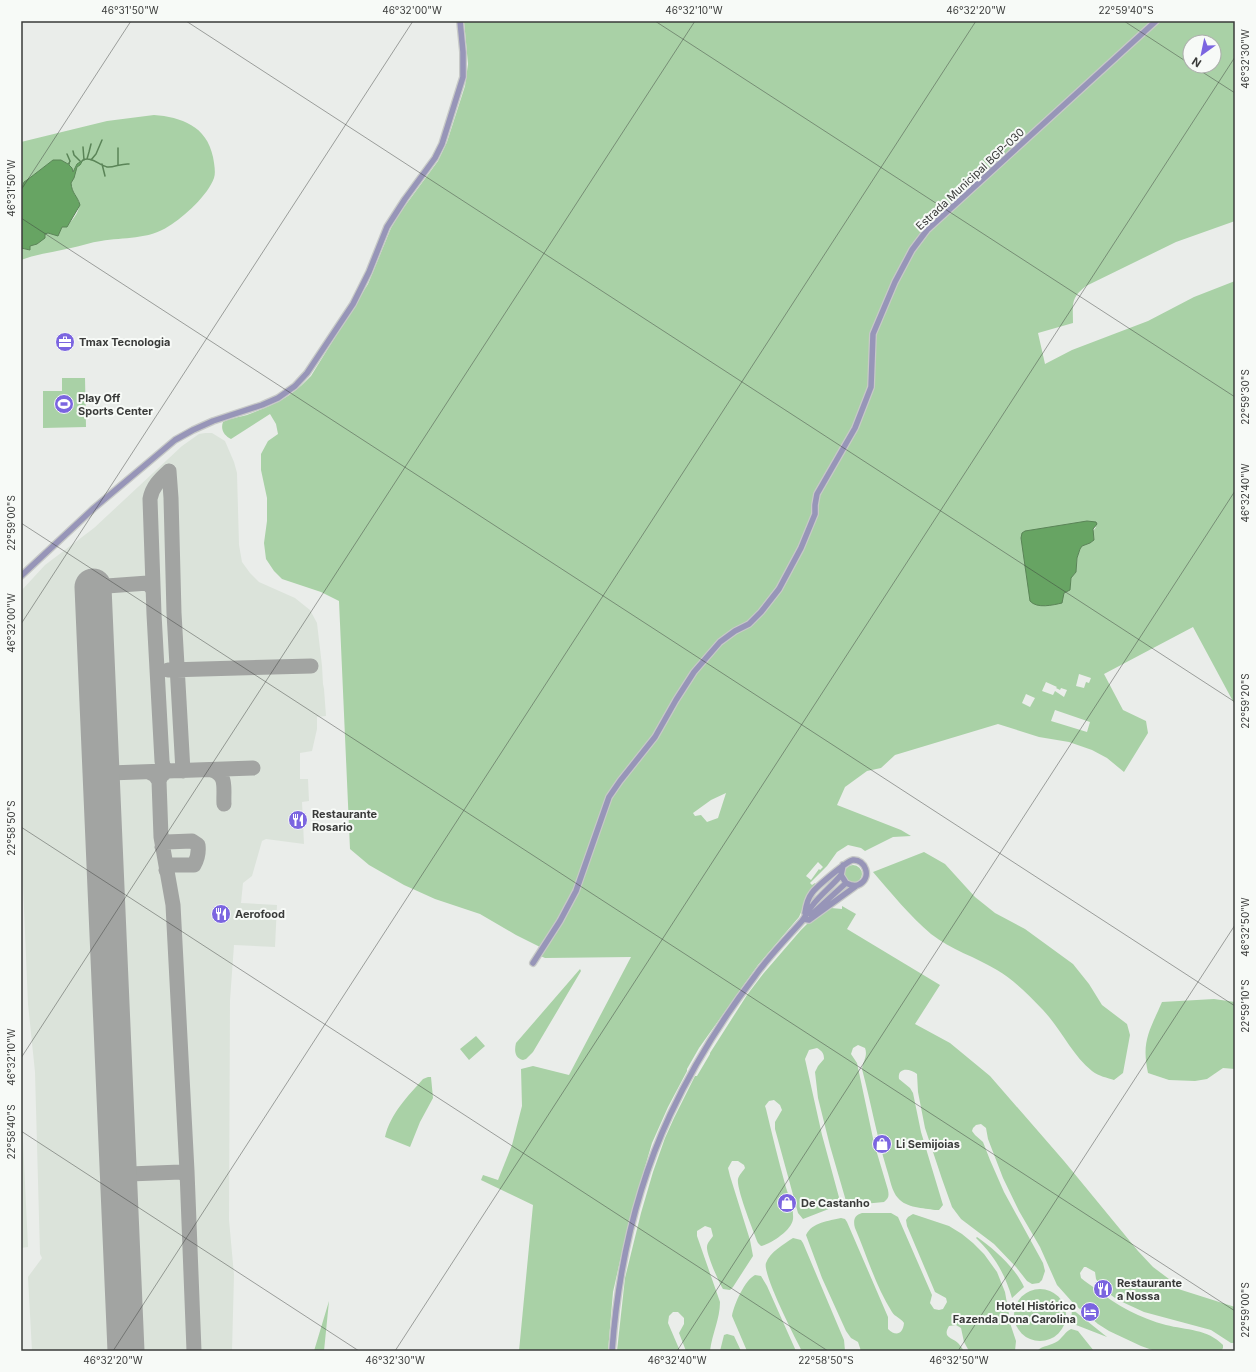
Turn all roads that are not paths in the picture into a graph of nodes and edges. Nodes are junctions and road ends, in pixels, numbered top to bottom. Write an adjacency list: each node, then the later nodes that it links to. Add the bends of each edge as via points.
1 (460, 21): 3 (street, via 463,77 440,148 387,227 353,304 307,373 295,386 278,398 213,421 175,440 94,508)
2 (1156, 21): 11 (street, Estrada Municipal BGP-030, via 919,240 895,282 873,334 871,387 855,428 817,494 815,514 801,548 779,589 761,612 749,624 720,642 694,672 655,737 612,792 576,891)
3 (21, 576)
4 (843, 865): 5 (street); 6 (street); 7 (street, via 854,860 865,866 865,878)
5 (829, 878): 6 (street); 8 (street, via 815,888)
6 (842, 879): 7 (street, via 850,885); 8 (street); 9 (street)
7 (857, 885): 10 (street, via 809,920)
8 (810, 903): 9 (street, via 814,909); 10 (street)
9 (813, 913): 10 (street)
10 (804, 919): 12 (street, via 754,976 726,1017 700,1058 668,1120 648,1170 634,1218 620,1280)
11 (533, 963)
12 (612, 1351)

